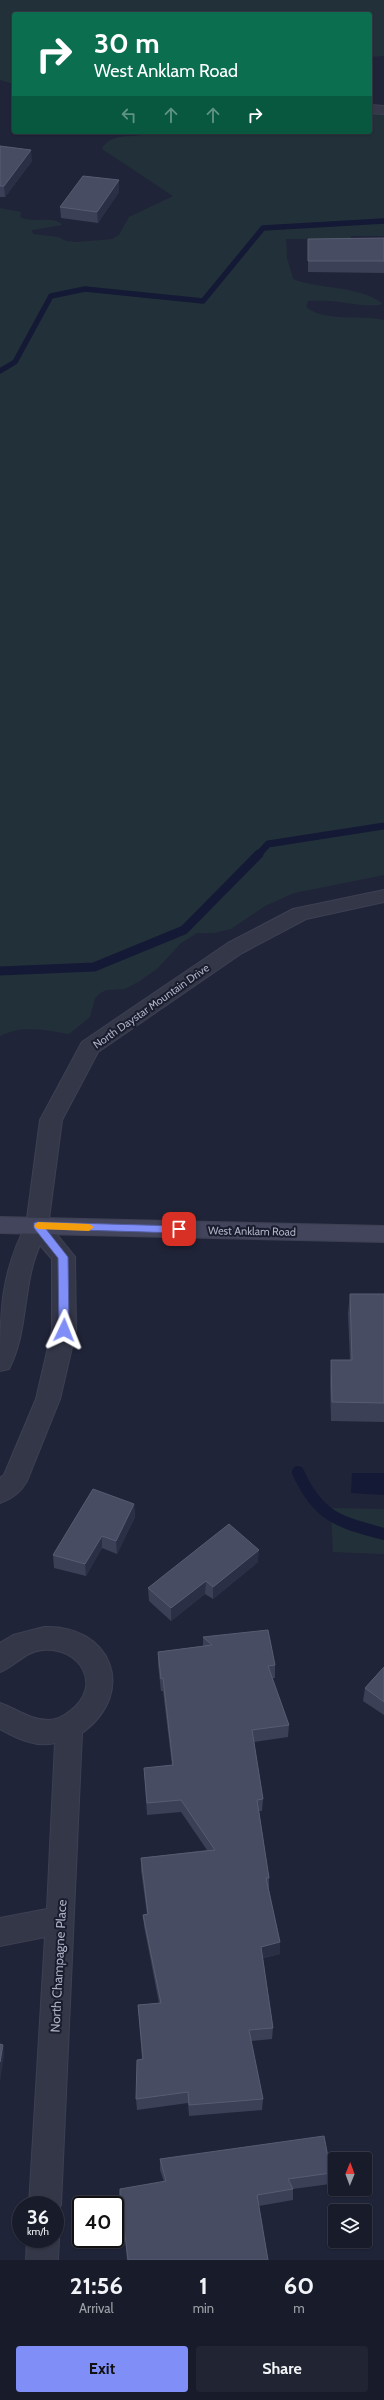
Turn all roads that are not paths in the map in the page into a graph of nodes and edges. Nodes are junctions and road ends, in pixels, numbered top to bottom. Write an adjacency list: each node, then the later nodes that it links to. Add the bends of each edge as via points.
1 (372, 109): 2 (street)
2 (384, 110)
3 (384, 896): 5 (street, North Daystar Mountain Drive, via 300,914 235,948 90,1047 51,1120)
4 (0, 1226): 5 (main road, West Anklam Road)
5 (37, 1226): 6 (main road, West Anklam Road); 7 (street, North Daystar Mountain Drive, via 21,1261 6,1348); 8 (street, via 63,1257 64,1330 48,1399 14,1481)
6 (384, 1234)
7 (0, 1362)
8 (0, 1493)
9 (0, 1660): 11 (street, via 6,1652 22,1643 39,1638 56,1638 72,1642 86,1651 95,1663 100,1677 100,1692 94,1706 83,1718)
10 (0, 1714): 11 (street, via 13,1725 30,1732 50,1733)
11 (69, 1727): 12 (street, North Champagne Place)
12 (61, 1920): 13 (street); 14 (street, North Champagne Place)
13 (0, 1932)
14 (46, 2196)
15 (43, 2248): 16 (street)
16 (42, 2260)

